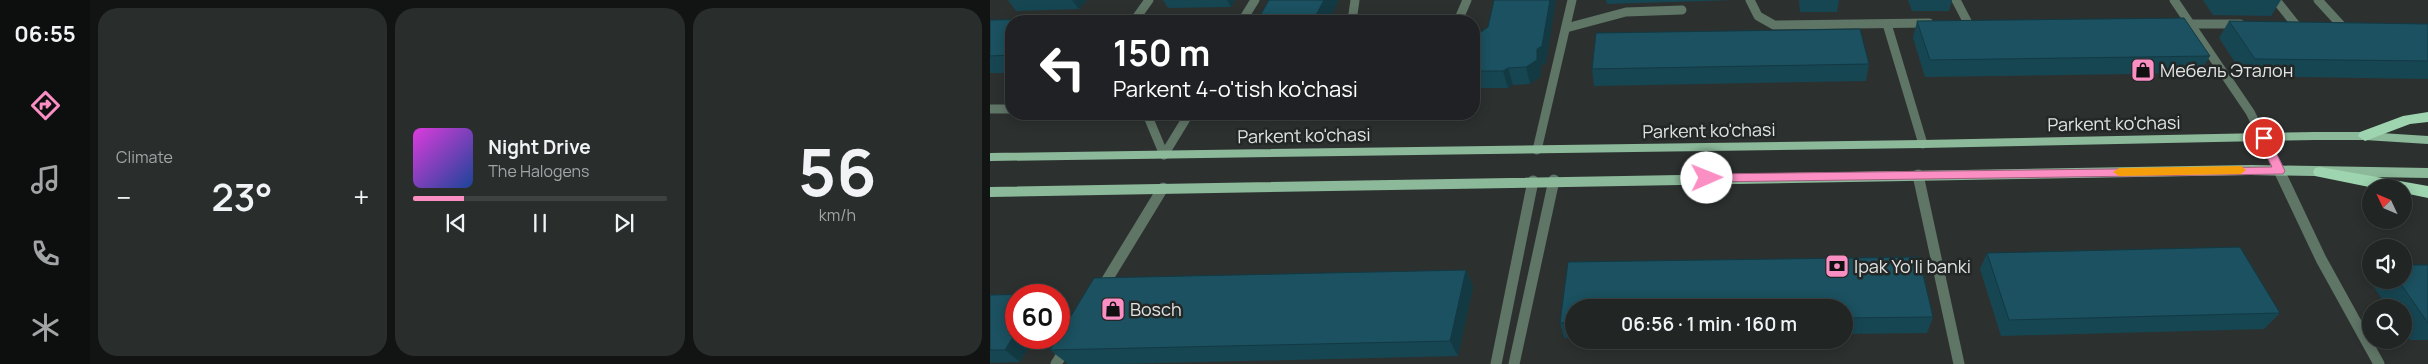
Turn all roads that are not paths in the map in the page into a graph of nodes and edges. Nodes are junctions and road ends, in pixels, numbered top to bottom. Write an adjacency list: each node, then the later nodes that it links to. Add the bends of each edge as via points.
1 (1149, 0): 12 (street)
2 (1255, 0): 13 (street)
3 (1355, 0): 14 (street)
4 (1467, 0): 15 (street)
5 (1572, 0): 23 (street)
6 (1750, 0): 18 (street, via 1751,9 1759,18 1774,25)
7 (1956, 0): 17 (street, via 1963,23)
8 (2174, 0): 19 (street)
9 (2276, 0): 21 (street, via 2300,25)
10 (2318, 0): 22 (street, via 2336,25)
11 (1682, 10): 23 (street, via 1626,12)
12 (1138, 15)
13 (1246, 15)
14 (1353, 15)
15 (1461, 15)
16 (1941, 23): 18 (street)
17 (1977, 23)
18 (1887, 24): 32 (street)
19 (2191, 24): 20 (street); 30 (street)
20 (2248, 24)
21 (2286, 25)
22 (2350, 26)
23 (1566, 28): 33 (street)
24 (990, 109): 25 (street)
25 (1005, 109)
26 (2428, 117): 29 (highway, via 2408,118)
27 (1149, 120): 34 (street)
28 (1185, 120): 34 (street)
29 (2365, 136): 30 (main road, Parkent ko'chasi); 31 (main road, Parkent ko'chasi)
30 (2264, 138): 32 (main road, Parkent ko'chasi); 36 (street)
31 (2428, 140)
32 (1923, 144): 33 (main road, Parkent ko'chasi)
33 (1537, 150): 34 (main road, Parkent ko'chasi)
34 (1164, 155): 35 (main road, Parkent ko'chasi)
35 (990, 157)
36 (2279, 171): 37 (main road); 39 (main road); 51 (street, via 2321,259)
37 (2320, 172): 38 (main road); 44 (highway)
38 (2428, 173)
39 (1918, 175): 40 (main road); 50 (street)
40 (1554, 180): 41 (main road); 49 (street)
41 (1533, 181): 42 (main road); 48 (street)
42 (1163, 188): 43 (main road); 45 (street)
43 (990, 192)
44 (2428, 192)
45 (1097, 297)
46 (1072, 339): 47 (street)
47 (1056, 364)
48 (1496, 364)
49 (1514, 364)
50 (1959, 364)
51 (2379, 364)

